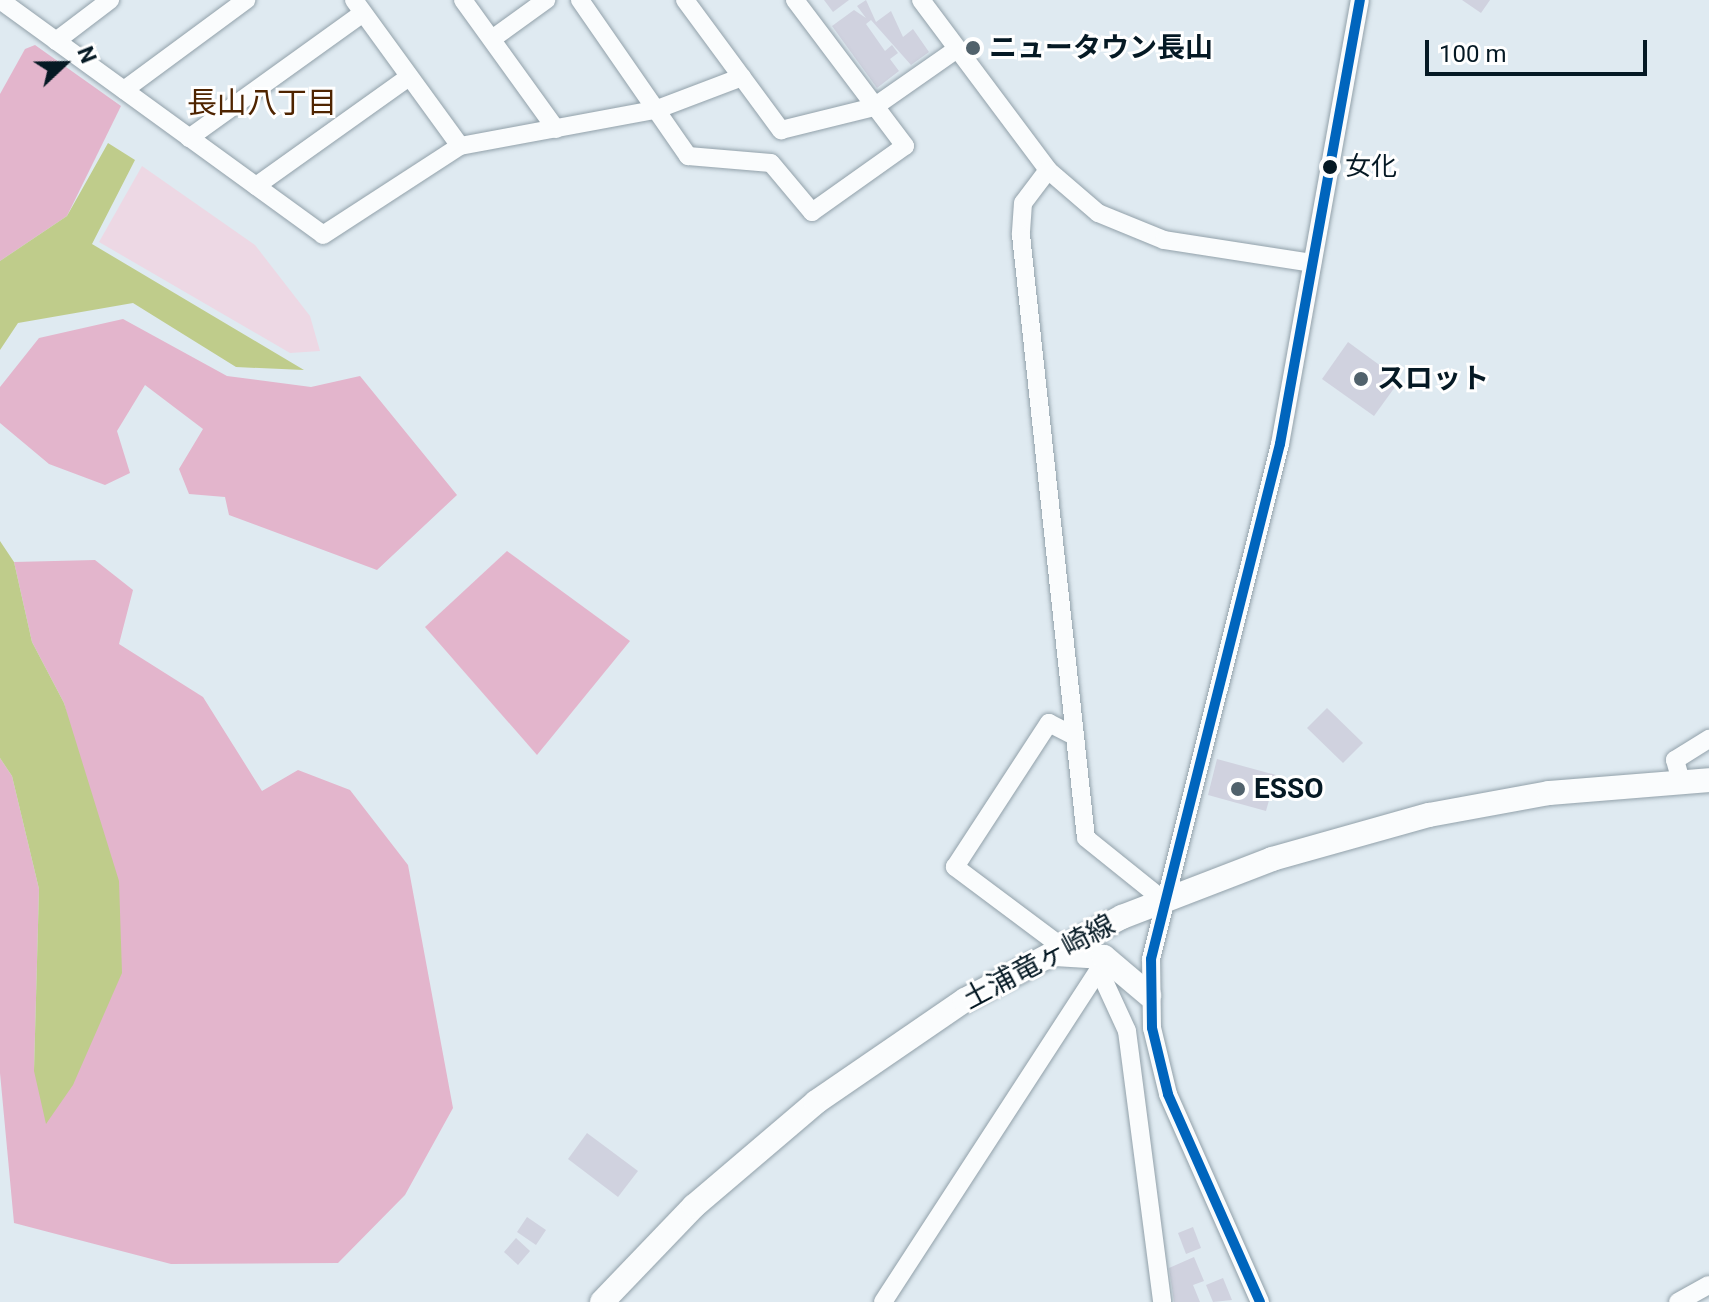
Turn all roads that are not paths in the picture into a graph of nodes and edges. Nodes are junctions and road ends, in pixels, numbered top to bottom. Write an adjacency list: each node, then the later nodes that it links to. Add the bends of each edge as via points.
1 (0, 0): 13 (street)
2 (110, 0): 13 (street)
3 (246, 0): 17 (street)
4 (463, 0): 12 (street)
5 (546, 0): 12 (street)
6 (580, 0): 19 (street)
7 (685, 0): 16 (street)
8 (795, 0): 18 (street)
9 (921, 0): 14 (street)
10 (1360, 0): 25 (street)
11 (359, 7): 15 (street); 21 (street)
12 (492, 39): 20 (street)
13 (56, 41): 17 (street)
14 (957, 49): 18 (street); 23 (street)
15 (409, 77): 22 (street); 24 (street)
16 (742, 77): 18 (street, via 781,130); 19 (street)
17 (124, 90): 21 (street)
18 (874, 107): 19 (street, via 905,146 812,212 771,163 688,156)
19 (655, 110): 20 (street)
20 (556, 129): 22 (street)
21 (189, 138): 24 (street)
22 (460, 146): 24 (street, via 328,235)
23 (1048, 170): 25 (street, via 1079,200 1139,233); 26 (street, via 1023,203 1021,235)
24 (256, 186)
25 (1312, 263): 30 (street, via 1269,488)
26 (1075, 736): 30 (street, via 1086,838); 31 (street, via 1049,723 955,867)
27 (1709, 739): 29 (street, via 1675,760)
28 (1709, 780): 29 (main road, 土浦竜ヶ崎線)
29 (1681, 781): 30 (main road, 土浦竜ヶ崎線, via 1549,793 1429,815 1272,859)
30 (1162, 899): 31 (main road, 土浦竜ヶ崎線); 32 (street)
31 (1053, 951): 32 (main road, via 1104,957); 36 (main road, 土浦竜ヶ崎線, via 816,1102 694,1206)
32 (1149, 995): 33 (street)
33 (1152, 1028): 34 (street); 39 (street, via 1168,1094)
34 (1127, 1031): 37 (street, via 1099,970); 38 (street)
35 (1709, 1285): 40 (street)
36 (602, 1302)
37 (883, 1302)
38 (1162, 1302)
39 (1260, 1302)
40 (1678, 1302)

